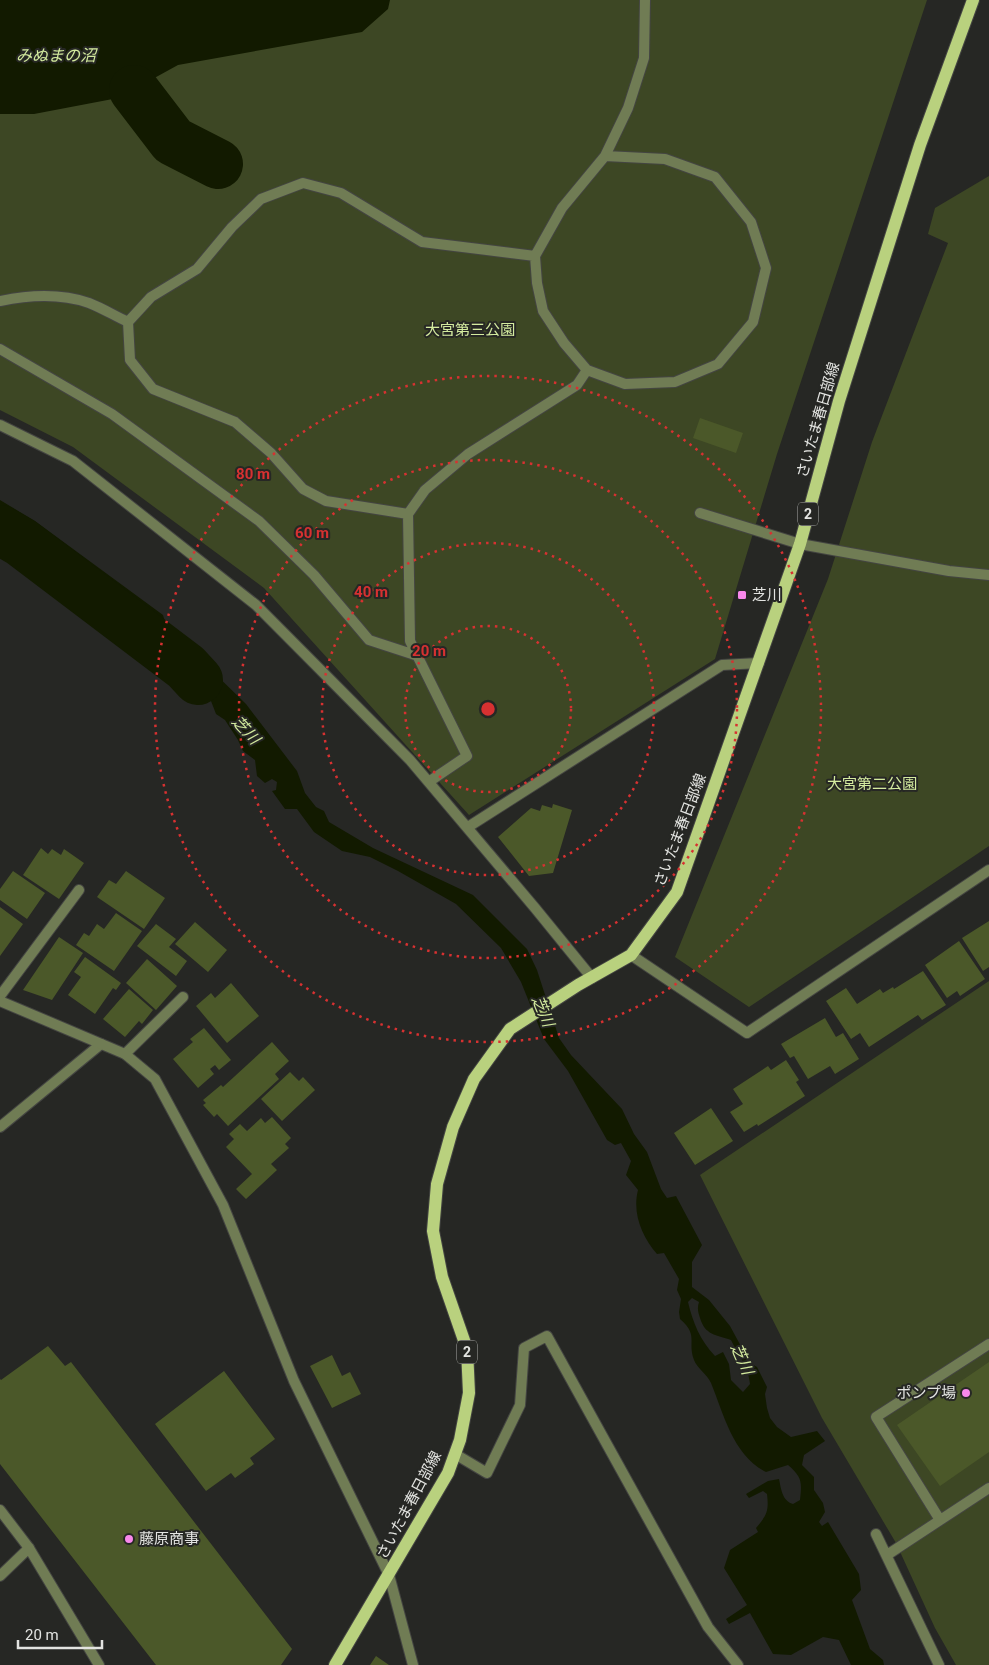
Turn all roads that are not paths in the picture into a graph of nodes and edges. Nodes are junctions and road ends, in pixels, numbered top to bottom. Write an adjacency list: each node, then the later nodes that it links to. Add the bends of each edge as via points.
1 (645, 0): 3 (street, via 644,58 628,108)
2 (972, 0): 12 (main road, さいたま春日部線 / 2, via 920,145 839,401)
3 (605, 156): 4 (street, via 562,208); 8 (street, via 665,160 715,177 751,222 766,268 753,322 718,364 675,382 625,384)
4 (534, 256): 6 (street, via 422,242 341,193 303,183 261,199 232,227 197,269 151,296); 8 (street, via 544,311 564,343)
5 (0, 302): 6 (street, via 53,295 88,303)
6 (128, 322): 11 (street, via 130,360 153,390 235,422 271,453 303,489 326,501)
7 (0, 350): 14 (street, via 112,414 259,521 314,575 369,640)
8 (587, 370): 11 (street, via 577,385 468,454 425,490)
9 (0, 425): 16 (street, via 72,461 256,605)
10 (700, 513): 12 (street)
11 (408, 514): 14 (street, via 410,641)
12 (800, 544): 13 (street); 15 (main road, さいたま春日部線 / 2)
13 (989, 575)
14 (418, 656): 16 (street, via 467,756)
15 (759, 662): 17 (street, via 722,665); 20 (main road, さいたま春日部線 / 2, via 677,892)
16 (430, 781): 17 (street)
17 (468, 827): 21 (street)
18 (989, 870): 20 (street, via 747,1033)
19 (79, 890): 22 (street)
20 (631, 955): 21 (main road, さいたま春日部線 / 2)
21 (592, 978): 29 (main road, さいたま春日部線 / 2, via 510,1028 474,1079 453,1128 437,1184 433,1231 442,1277 467,1349 469,1393)
22 (0, 996)
23 (183, 997): 26 (street)
24 (0, 1001): 25 (street)
25 (102, 1044): 26 (street); 27 (street)
26 (124, 1054): 36 (street, via 155,1078 223,1205 294,1381)
27 (0, 1127)
28 (989, 1344): 32 (street, via 876,1417)
29 (455, 1454): 36 (main road, さいたま春日部線 / 2, via 448,1473); 41 (street, via 486,1473 520,1405 524,1348 547,1336 708,1627)
30 (989, 1488): 32 (street)
31 (0, 1510): 34 (street)
32 (940, 1520): 35 (street)
33 (876, 1534): 35 (street)
34 (29, 1548): 37 (street); 38 (street)
35 (887, 1555): 42 (street)
36 (389, 1575): 39 (main road, さいたま春日部線 / 2); 40 (street)
37 (0, 1576)
38 (99, 1665)
39 (335, 1665)
40 (413, 1665)
41 (738, 1665)
42 (939, 1665)

